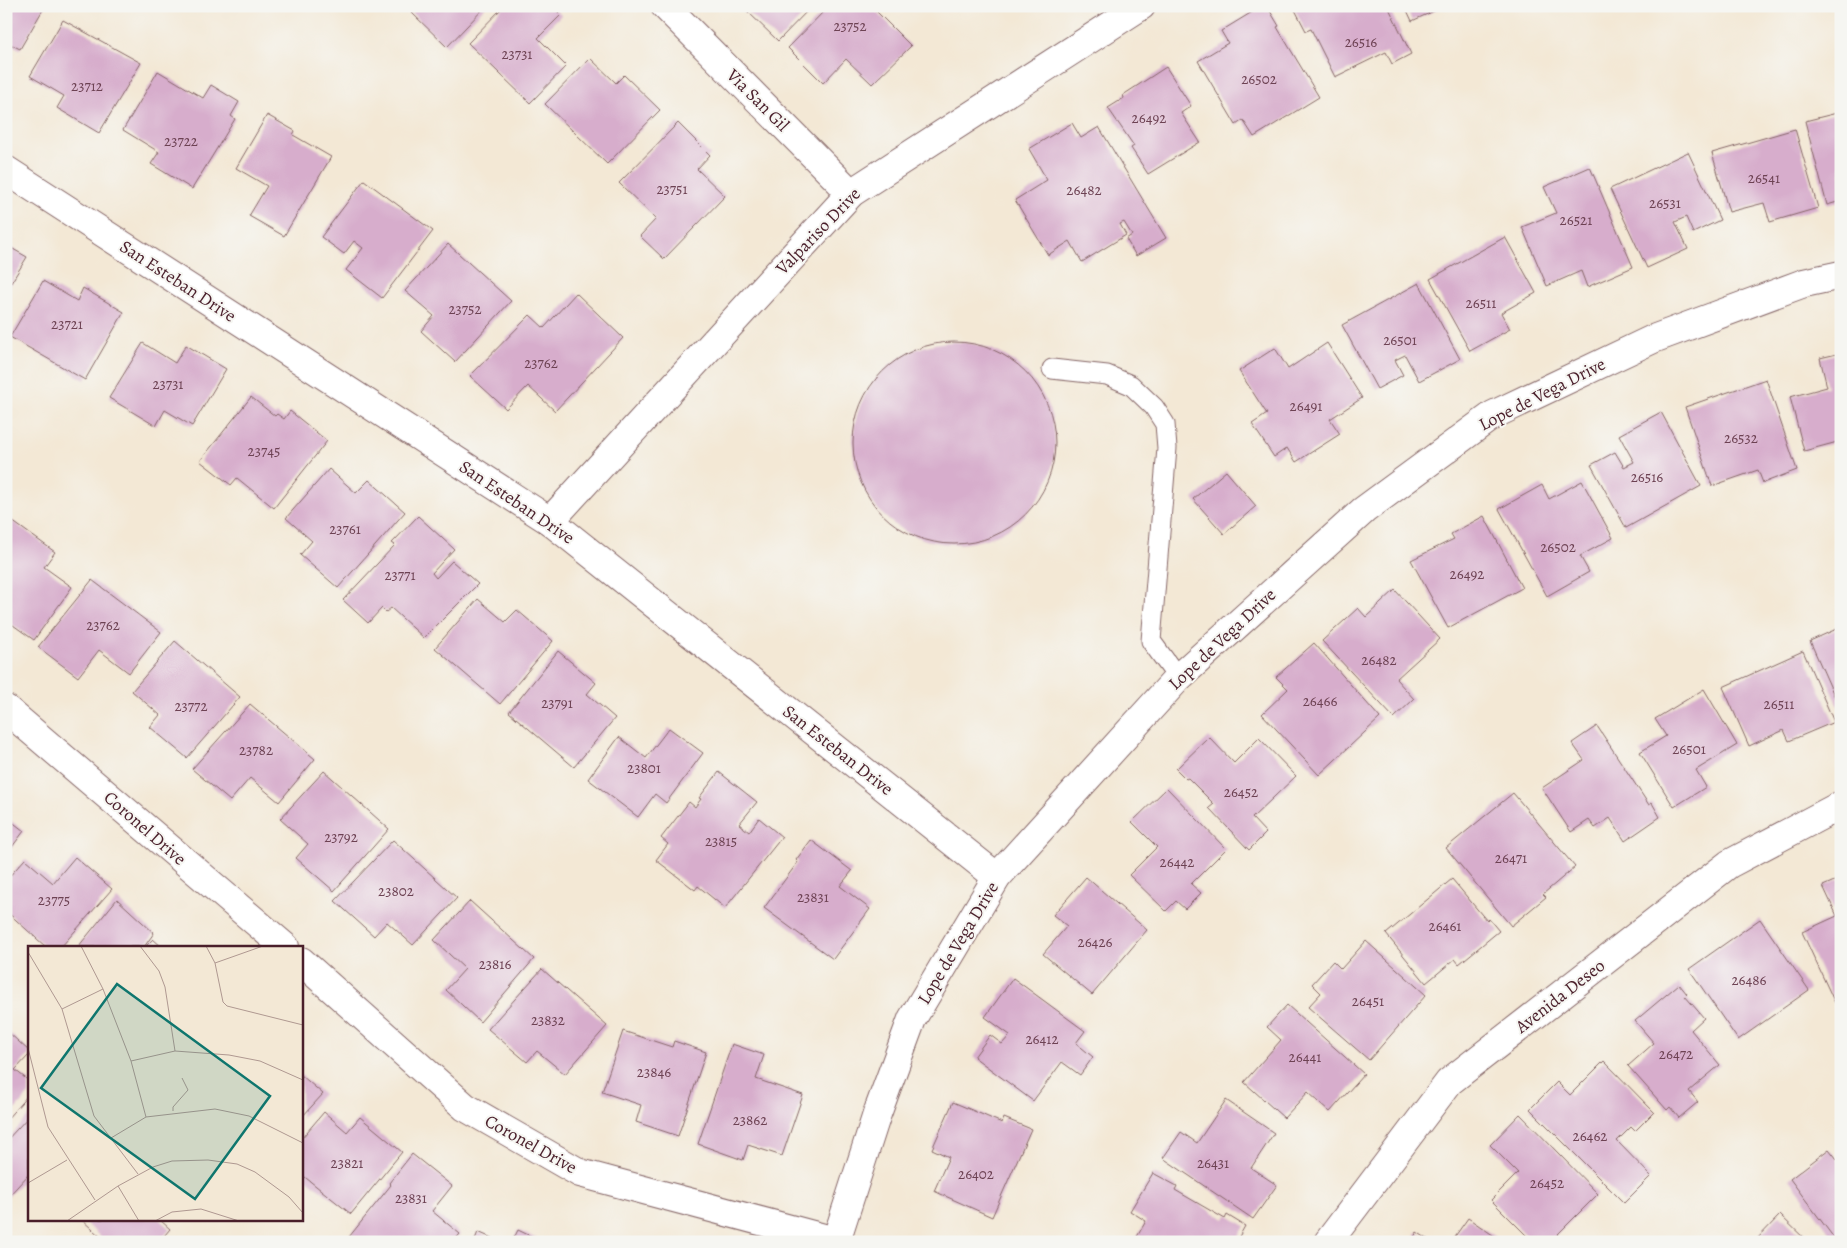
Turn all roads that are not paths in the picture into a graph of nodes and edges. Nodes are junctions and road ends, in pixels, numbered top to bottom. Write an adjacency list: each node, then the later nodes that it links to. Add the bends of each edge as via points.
1 (665, 6): 4 (street, Via San Gil)
2 (1140, 6): 4 (street, Valpariso Drive)
3 (6, 170): 7 (street, San Esteban Drive)
4 (851, 193): 7 (street, Valpariso Drive)
5 (1841, 274): 8 (street, Lope de Vega Drive, via 1653,338 1493,415 1364,510)
6 (1052, 369): 8 (lane, via 1107,375 1131,386 1165,424 1166,448 1151,641)
7 (550, 521): 11 (street, San Esteban Drive)
8 (1178, 678): 11 (street, Lope de Vega Drive)
9 (6, 709): 12 (street, Coronel Drive)
10 (1841, 805): 15 (street, Avenida Deseo, via 1729,864 1450,1082)
11 (998, 877): 14 (street, Lope de Vega Drive, via 912,1019 877,1114)
12 (284, 946)
13 (302, 962): 14 (street, Coronel Drive, via 466,1107 580,1173)
14 (838, 1241)
15 (1328, 1242)

